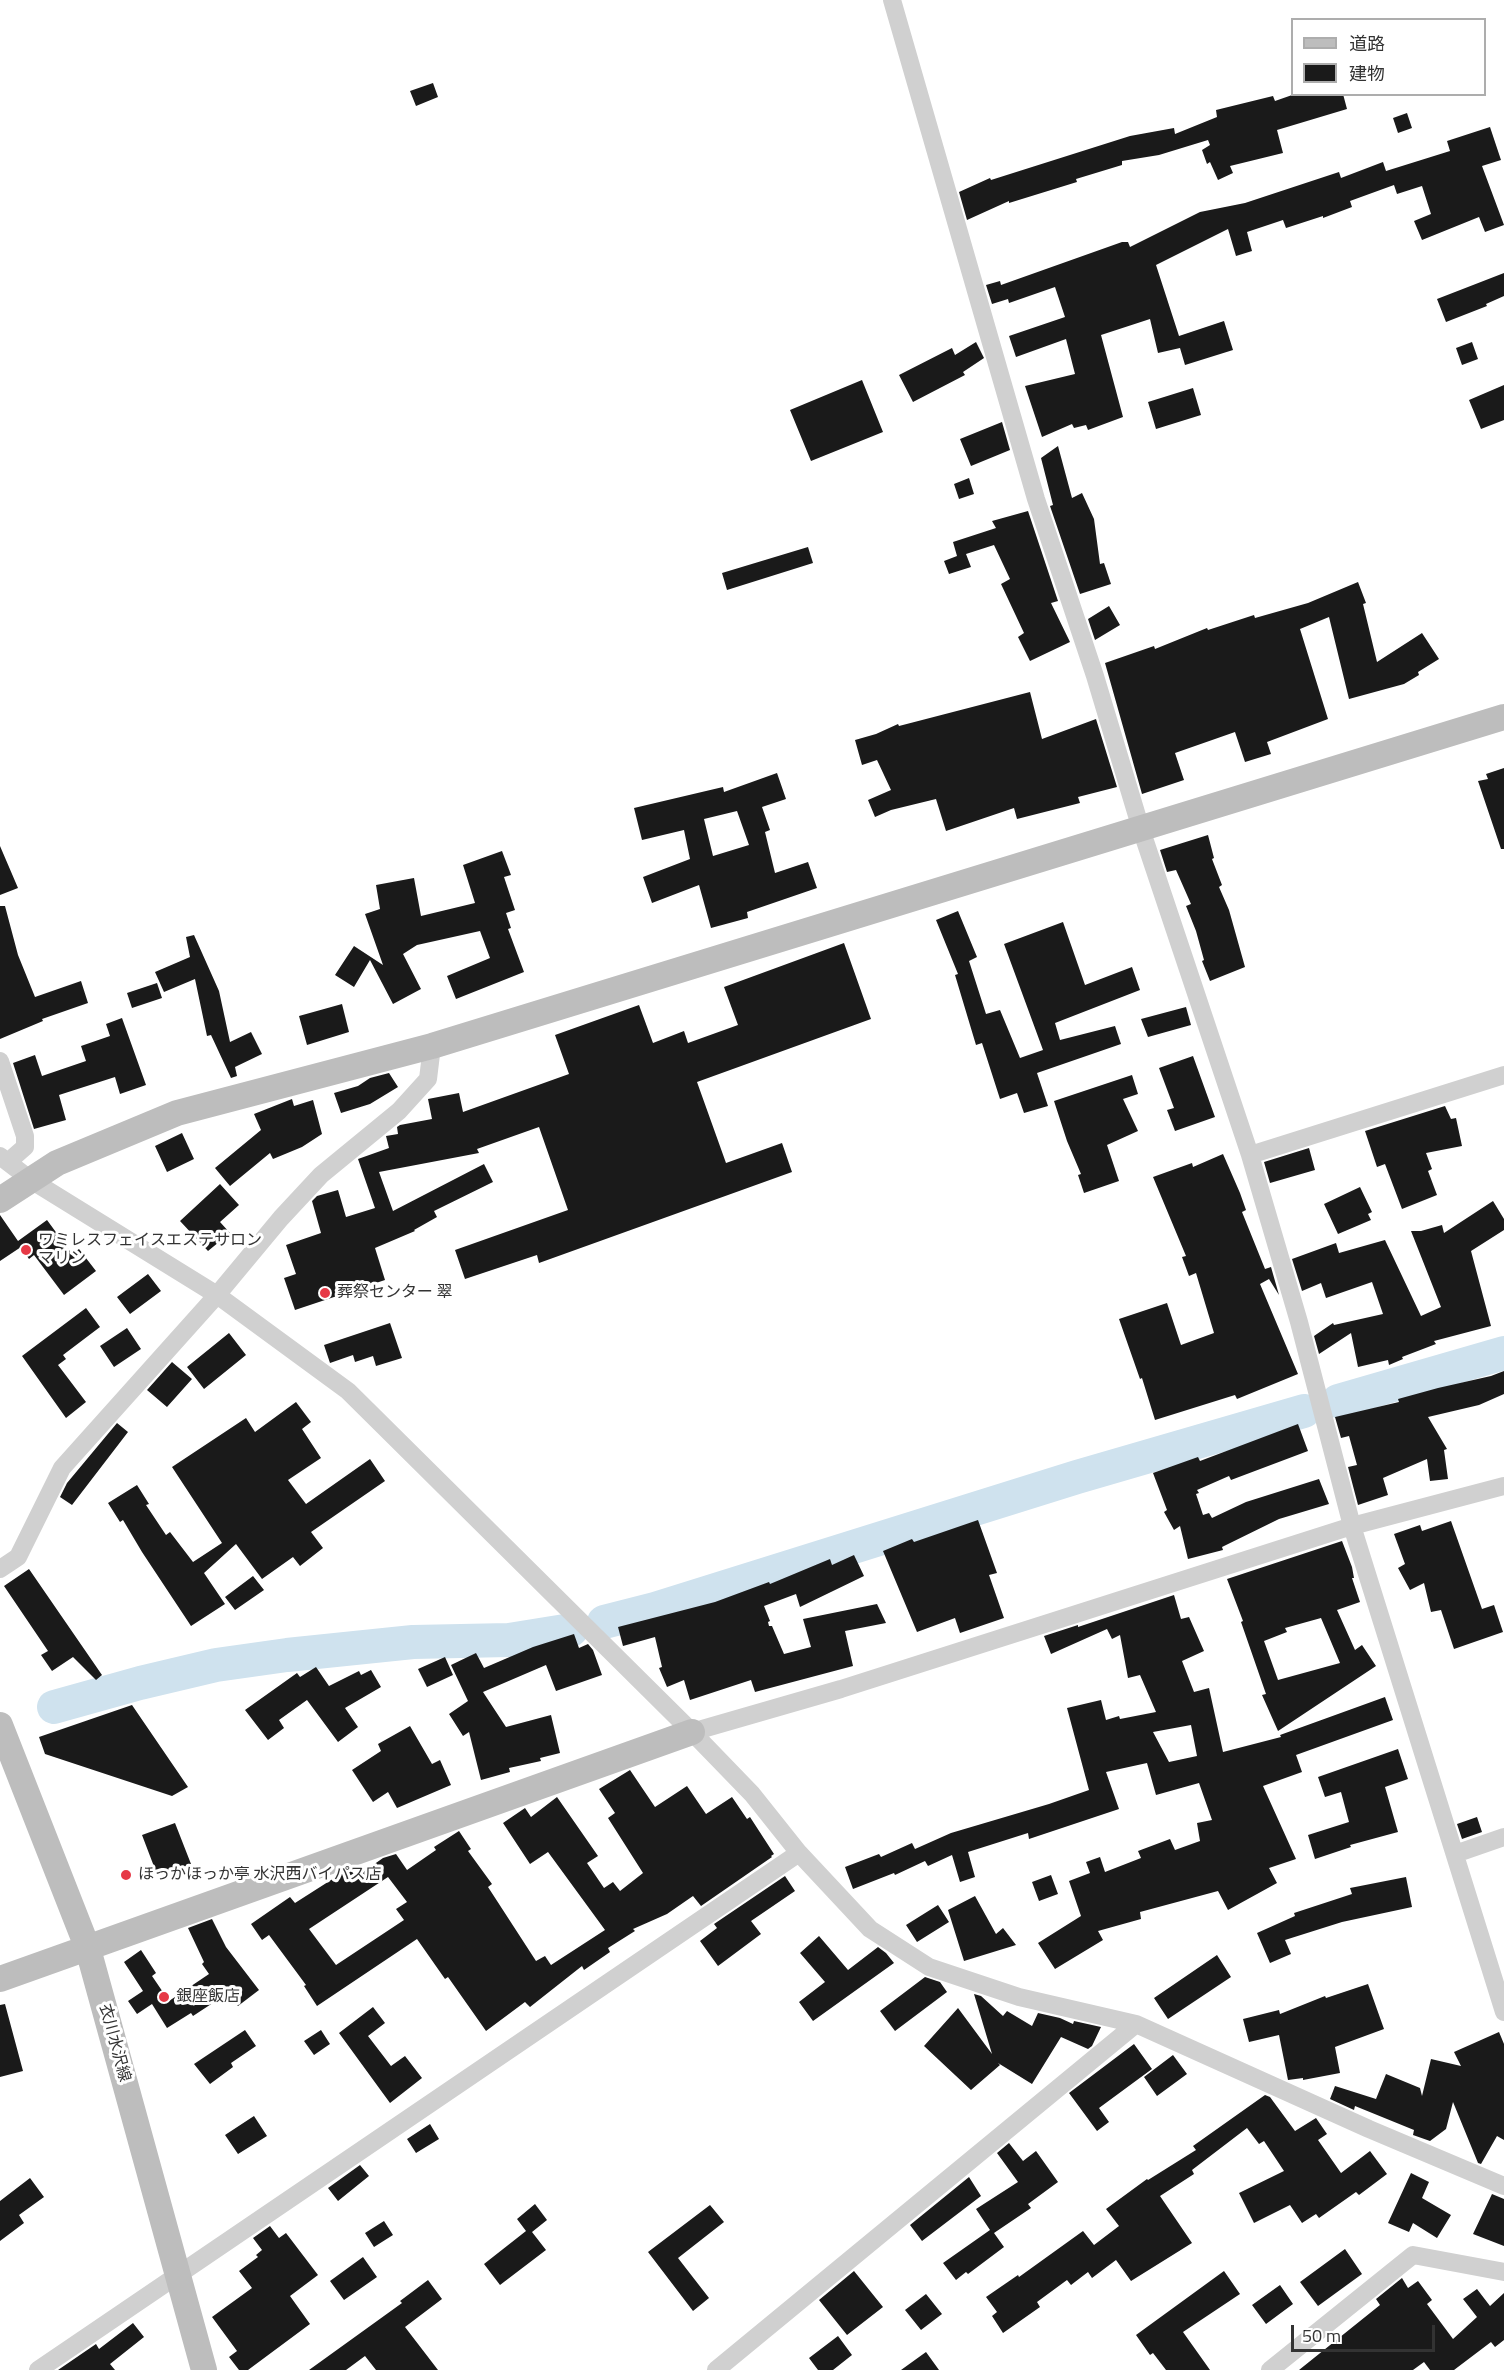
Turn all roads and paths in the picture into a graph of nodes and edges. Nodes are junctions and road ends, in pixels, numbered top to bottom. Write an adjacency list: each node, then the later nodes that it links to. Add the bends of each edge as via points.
1 (892, 0): 3 (street, via 1036,499)
2 (1504, 717): 3 (street)
3 (1141, 829): 4 (street); 7 (street)
4 (432, 1046): 9 (street, via 177,1113 57,1163); 11 (street, via 428,1079 399,1111 321,1175)
5 (0, 1060): 8 (street, via 25,1136 25,1147)
6 (1504, 1075): 7 (street)
7 (1250, 1155): 13 (street)
8 (4, 1159): 9 (street)
9 (31, 1180): 10 (street); 11 (street)
10 (0, 1200)
11 (217, 1295): 14 (street, via 62,1468 18,1557); 16 (street, via 348,1391)
12 (1504, 1486): 13 (street)
13 (1352, 1526): 16 (street, via 841,1689); 19 (street)
14 (0, 1569)
15 (0, 1725): 20 (street, 衣川水沢線)
16 (692, 1732): 18 (street, via 752,1794); 20 (street)
17 (1504, 1838): 19 (street)
18 (799, 1853): 23 (street, via 870,1929 929,1967 1019,1997); 26 (street)
19 (1455, 1854): 22 (street)
20 (88, 1949): 21 (street); 26 (street, 衣川水沢線)
21 (0, 1980)
22 (1504, 2012)
23 (1136, 2024): 24 (street); 29 (street)
24 (1504, 2186)
25 (1504, 2272): 30 (street, via 1413,2254)
26 (178, 2276): 27 (street); 28 (street, 衣川水沢線)
27 (38, 2370)
28 (204, 2370)
29 (716, 2370)
30 (1270, 2370)

